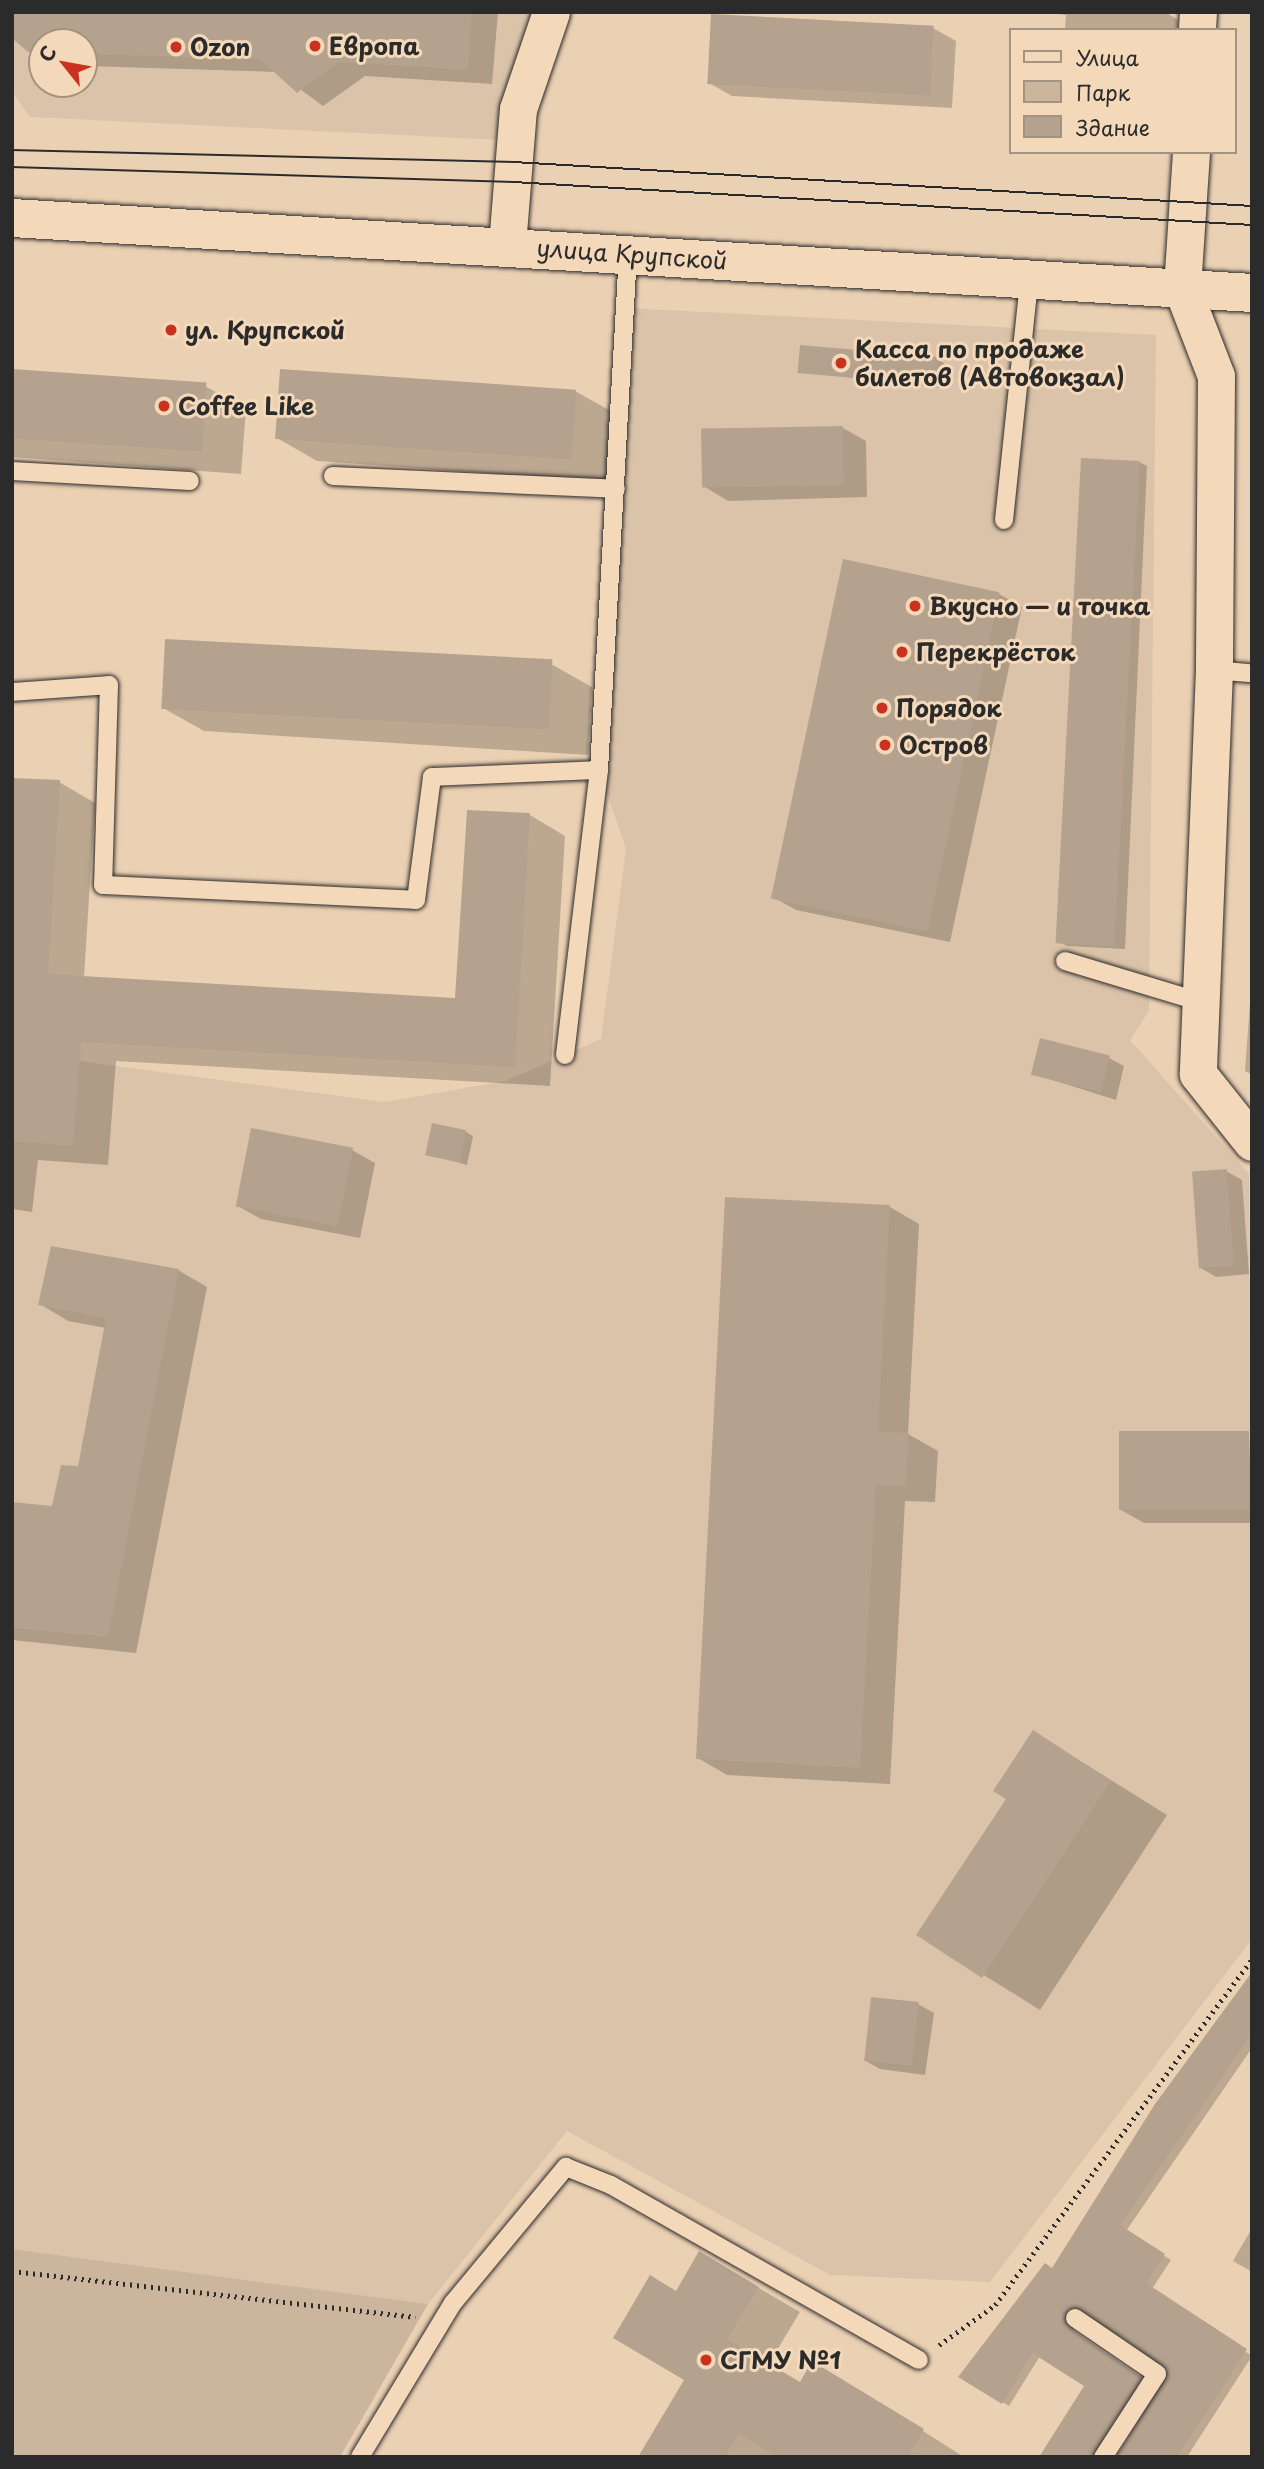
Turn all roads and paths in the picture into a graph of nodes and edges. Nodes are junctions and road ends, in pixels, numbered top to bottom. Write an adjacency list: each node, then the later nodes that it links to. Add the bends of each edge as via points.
1 (551, 12): 4 (street, via 517,109)
2 (1191, 154): 7 (street)
3 (12, 218): 4 (main road, улица Крупской)
4 (507, 245): 5 (main road, улица Крупской)
5 (628, 253): 6 (main road, улица Крупской); 12 (lane)
6 (1029, 281): 7 (main road, улица Крупской); 13 (lane)
7 (1182, 288): 8 (main road, улица Крупской); 14 (street, via 1216,376)
8 (1252, 293)
9 (12, 471): 11 (lane)
10 (333, 476): 12 (lane)
11 (191, 481)
12 (616, 489): 17 (lane)
13 (1004, 520)
14 (1214, 670): 15 (lane); 19 (street)
15 (1252, 673)
16 (12, 692): 17 (lane, via 109,685 103,885 416,900 432,777)
17 (599, 770): 20 (lane)
18 (1065, 961): 19 (lane)
19 (1201, 1002): 21 (street, via 1198,1074)
20 (565, 1055)
21 (1252, 1142)
22 (1252, 1959): 26 (path, via 995,2305)
23 (12, 2271): 25 (path)
24 (1075, 2318): 28 (lane, via 1157,2374)
25 (443, 2320): 26 (lane, via 566,2167 611,2185); 27 (lane)
26 (919, 2360)
27 (360, 2457)
28 (1103, 2457)

